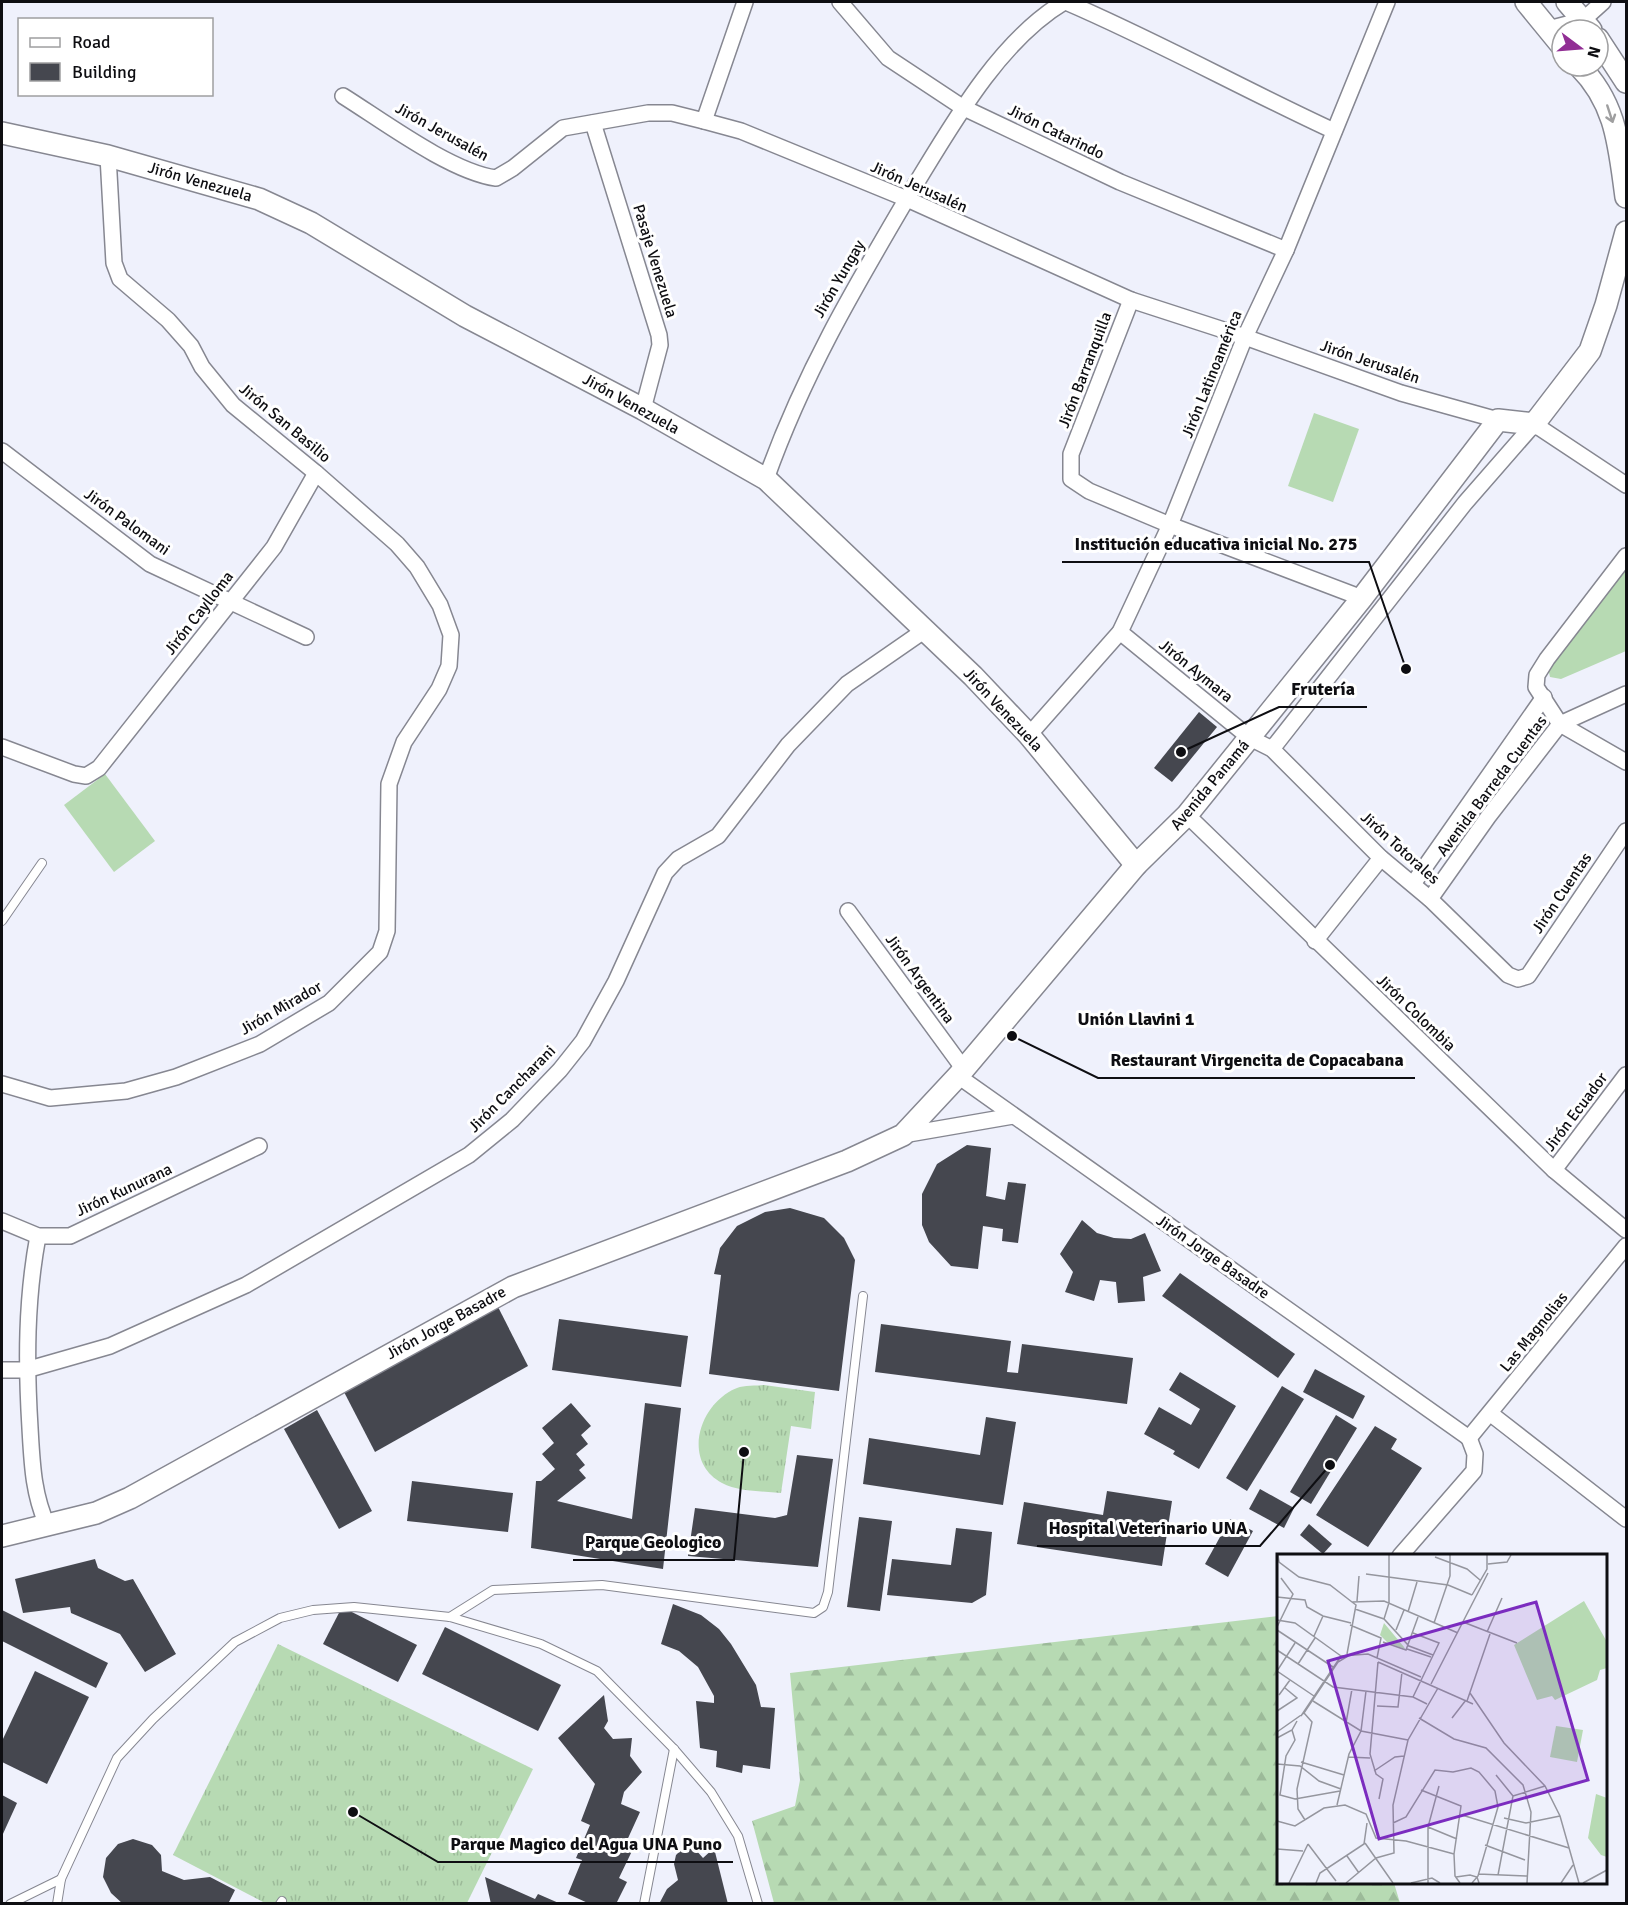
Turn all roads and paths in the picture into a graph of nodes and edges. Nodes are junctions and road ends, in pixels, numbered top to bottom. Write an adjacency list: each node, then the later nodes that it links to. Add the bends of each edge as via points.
1 (745, 2): 17 (street)
2 (840, 2): 16 (street, Jirón Catarindo, via 888,58)
3 (1065, 2): 16 (street, Jirón Yungay, via 1046,12 1022,35); 19 (street, via 1149,38)
4 (1386, 2): 19 (street, Jirón Latinoamérica)
5 (1526, 2): 10 (street)
6 (1567, 2): 8 (street)
7 (1603, 2): 9 (street)
8 (1581, 18)
9 (1592, 18)
10 (1548, 29): 11 (street)
11 (1550, 31)
12 (1610, 53): 14 (street)
13 (1591, 78): 22 (street, one-way to 22, via 1607,105 1621,145)
14 (1626, 82)
15 (343, 96): 18 (street, Jirón Jerusalén, via 433,151 473,172 496,178 562,128)
16 (963, 107): 23 (street, Jirón Yungay); 25 (street, Jirón Catarindo, via 1120,182)
17 (704, 121): 18 (street, Jirón Jerusalén, via 672,113 648,113); 23 (street, Jirón Jerusalén, via 741,131)
18 (593, 123): 28 (street, Pasaje Venezuela, via 660,345)
19 (1334, 131): 25 (street, Jirón Latinoamérica)
20 (2, 133): 21 (street, Jirón Venezuela)
21 (108, 156): 28 (street, Jirón Venezuela, via 259,199 290,213 465,315); 32 (street, Jirón San Basilio, via 114,263 120,279 168,320 233,405)
22 (1626, 197)
23 (907, 199): 26 (street, Jirón Jerusalén); 33 (street, Jirón Yungay, via 837,317 791,413)
24 (1626, 232): 30 (street, Avenida Panamá, via 1590,351)
25 (1286, 250): 27 (street, Jirón Latinoamérica)
26 (1131, 300): 27 (street, Jirón Jerusalén); 35 (street, Jirón Barranquilla, via 1071,454 1071,479 1078,486)
27 (1245, 337): 29 (street, Jirón Jerusalén, via 1401,393); 35 (street, Jirón Latinoamérica)
28 (643, 409): 33 (street, Jirón Venezuela)
29 (1498, 420): 30 (street); 37 (street, Avenida Panamá)
30 (1534, 424): 34 (street); 48 (street, Avenida Panamá, via 1465,503)
31 (2, 451): 38 (street, Jirón Palomani, via 150,564)
32 (316, 472): 38 (street, Jirón Caylloma, via 274,546); 44 (street, Jirón San Basilio, via 397,544 417,567 440,605 451,635 449,666)
33 (766, 479): 39 (street, Jirón Venezuela)
34 (1626, 485)
35 (1170, 525): 37 (street); 40 (street, Jirón Latinoamérica)
36 (1626, 556): 43 (street, via 1537,675 1536,687)
37 (1362, 598): 47 (street, Avenida Panamá)
38 (231, 600): 41 (street, Jirón Palomani); 49 (street, Jirón Caylloma, via 99,768 86,776 74,774)
39 (925, 630): 46 (street, Jirón Venezuela); 76 (street, Jirón Cancharani, via 847,684 788,745 718,836 678,859 665,873 616,981 583,1041 512,1120 470,1155 246,1285 110,1346)
40 (1120, 632): 46 (street, Jirón Latinoamérica); 47 (street, Jirón Aymara)
41 (306, 637)
42 (1626, 694): 45 (street, Avenida Barreda Cuentas)
43 (1544, 697): 45 (street); 57 (street, Avenida Barreda Cuentas)
44 (428, 706): 65 (street, Jirón Mirador, via 404,742 389,784 387,931 380,952 329,1004 260,1044 176,1077 136,1088 50,1098)
45 (1560, 724): 50 (street); 58 (street, Avenida Barreda Cuentas)
46 (1029, 735): 56 (street, Jirón Venezuela)
47 (1250, 738): 48 (street, Jirón Totorales); 52 (street, Avenida Panamá)
48 (1272, 749): 54 (street, Jirón Totorales)
49 (7, 750): 51 (street)
50 (1626, 762)
51 (2, 765)
52 (1187, 815): 56 (street, Avenida Panamá); 61 (street, Jirón Colombia)
53 (1626, 831): 62 (street, Jirón Cuentas)
54 (1381, 858): 57 (street, Jirón Totorales); 61 (street)
55 (42, 864): 60 (lane)
56 (1136, 865): 63 (street, Avenida Panamá)
57 (1413, 884): 58 (street, Jirón Totorales)
58 (1430, 899): 62 (street, Jirón Totorales, via 1508,975 1518,979)
59 (848, 911): 63 (street, Jirón Argentina)
60 (2, 921)
61 (1315, 941): 69 (street, Jirón Colombia)
62 (1528, 976)
63 (961, 1072): 66 (street, Jirón Jorge Basadre); 67 (street, Avenida Panamá)
64 (1626, 1076): 69 (street, Jirón Ecuador)
65 (2, 1084)
66 (1013, 1116): 67 (street); 78 (street, Jirón Jorge Basadre)
67 (903, 1135): 80 (street, Jirón Jorge Basadre, via 847,1161 513,1287 130,1498)
68 (259, 1146): 72 (street, Jirón Kunurana, via 70,1236)
69 (1554, 1170): 71 (street, Jirón Colombia)
70 (2, 1221): 72 (street, Jirón Kunurana)
71 (1626, 1230)
72 (38, 1236): 76 (street, via 30,1281)
73 (1626, 1246): 77 (street, Las Magnolias)
74 (863, 1296): 83 (lane, via 824,1607 814,1613 602,1586 493,1590)
75 (2, 1370): 76 (street, Jirón Cancharani)
76 (26, 1370): 80 (street, via 34,1483 39,1509)
77 (1491, 1414): 78 (street, Las Magnolias); 79 (street)
78 (1469, 1438): 82 (street, via 1475,1454 1474,1471)
79 (1626, 1519)
80 (48, 1527): 81 (street, Jirón Jorge Basadre)
81 (2, 1536)
82 (1402, 1554)
83 (450, 1617): 84 (lane, via 542,1644 597,1671); 85 (lane, via 354,1607 313,1610 280,1618 235,1642 117,1758)
84 (674, 1749): 88 (lane); 89 (lane, via 711,1792 738,1836)
85 (61, 1879): 86 (lane); 87 (lane)
86 (10, 1904)
87 (57, 1904)
88 (644, 1904)
89 (758, 1904)

